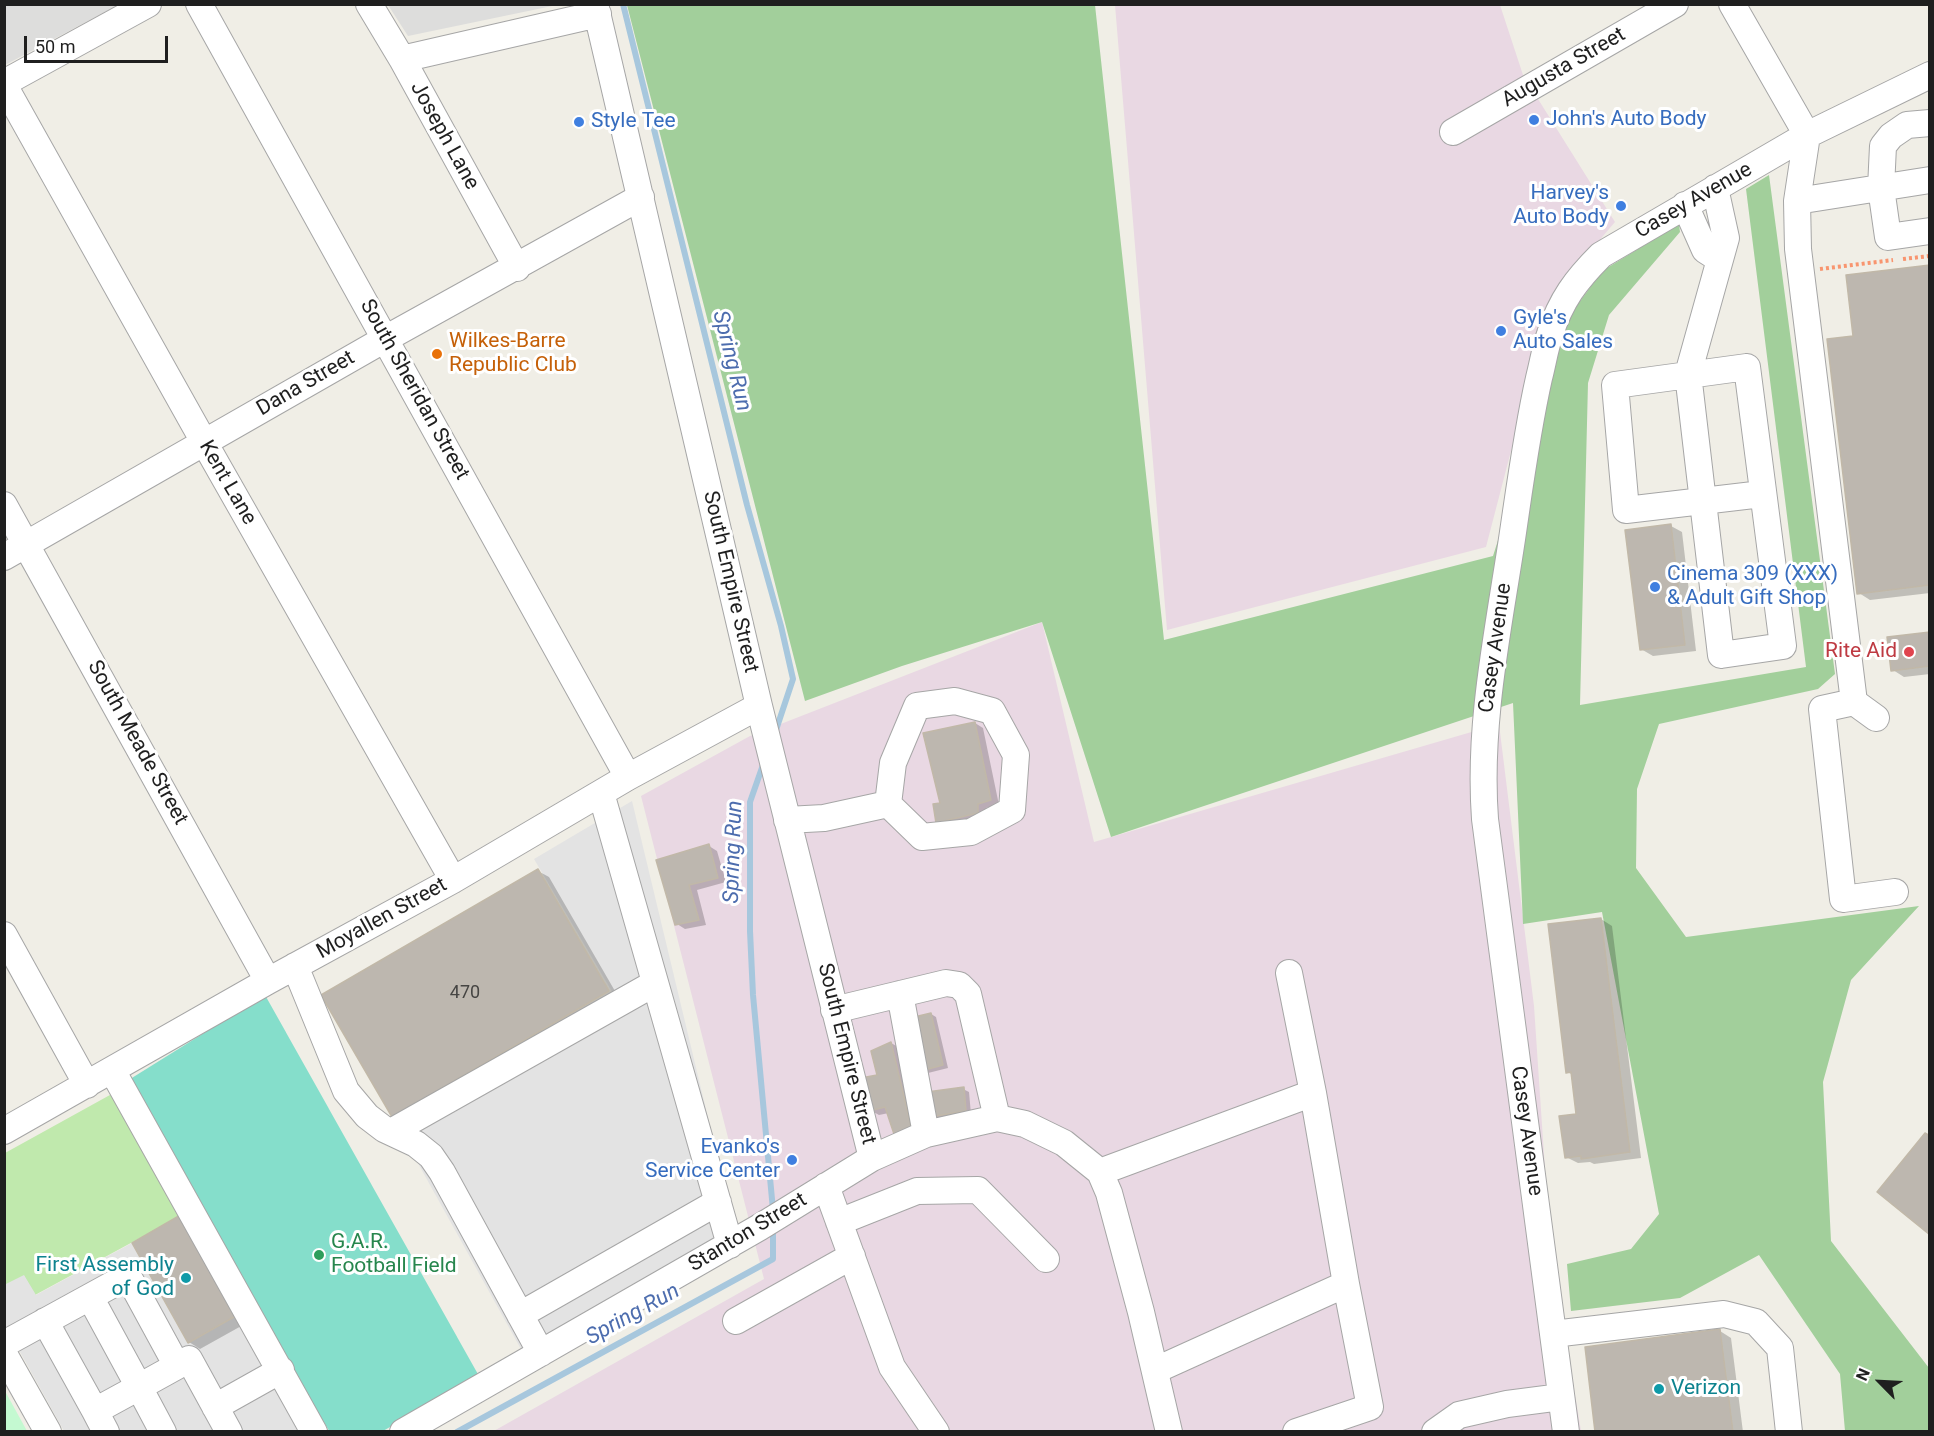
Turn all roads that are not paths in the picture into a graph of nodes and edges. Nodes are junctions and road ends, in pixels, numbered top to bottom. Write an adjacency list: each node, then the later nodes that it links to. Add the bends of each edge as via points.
1 (148, 4): 9 (street)
2 (199, 4): 22 (street, South Sheridan Street)
3 (369, 4): 7 (street, Joseph Lane)
4 (1675, 4): 11 (street, Augusta Street)
5 (1732, 4): 12 (street)
6 (596, 9): 7 (street); 16 (street, South Empire Street)
7 (402, 59): 21 (street, Joseph Lane)
8 (1929, 75): 12 (street, Casey Avenue)
9 (4, 84): 24 (street, Kent Lane)
10 (1929, 123): 15 (street, via 1907,125 1883,146)
11 (1454, 132)
12 (1807, 135): 14 (street, Casey Avenue); 17 (street)
13 (1929, 180): 15 (street)
14 (1715, 188): 18 (street, Casey Avenue); 20 (street, via 1726,238)
15 (1881, 188): 17 (street); 19 (street, via 1888,237)
16 (641, 197): 21 (street, Dana Street); 31 (street, South Empire Street)
17 (1797, 201): 30 (street, via 1798,249)
18 (1685, 206): 20 (street, via 1705,249); 66 (street, Casey Avenue, via 1601,255 1579,277 1550,334 1527,439 1487,703 1483,753 1485,819)
19 (1929, 231)
20 (1719, 259): 23 (street)
21 (517, 268): 22 (street, Dana Street)
22 (386, 339): 24 (street, Dana Street); 33 (street, South Sheridan Street)
23 (1688, 374): 25 (street, via 1747,367); 26 (street); 26 (street, via 1615,385 1626,510)
24 (204, 442): 28 (street, Dana Street); 37 (street, Kent Lane)
25 (1762, 494): 26 (street); 26 (street, via 1783,646 1721,656)
26 (1704, 500)
27 (4, 505): 28 (street, South Meade Street)
28 (27, 545): 29 (street, Dana Street); 42 (street, South Meade Street)
29 (4, 557)
30 (1854, 702): 32 (street); 38 (street, via 1822,709 1844,899)
31 (759, 706): 33 (street, Moyallen Street); 36 (street, South Empire Street)
32 (1876, 718)
33 (628, 777): 34 (street, Moyallen Street)
34 (601, 793): 37 (street, Moyallen Street); 43 (street)
35 (888, 804): 35 (street, via 893,764 918,705 955,701 992,711 1016,755 1012,810 971,832 922,837); 36 (street, via 824,818)
36 (787, 820): 45 (street, South Empire Street)
37 (453, 880): 40 (street, Moyallen Street)
38 (1896, 892)
39 (4, 935): 47 (street)
40 (295, 966): 42 (street, Moyallen Street); 51 (street, via 346,1091 367,1116)
41 (1289, 973): 48 (street)
42 (268, 981): 46 (street, Moyallen Street)
43 (655, 982): 51 (street); 56 (street)
44 (900, 994): 45 (street); 49 (street, via 946,983 959,985 968,994); 52 (street)
45 (834, 1010): 53 (street, South Empire Street)
46 (112, 1070): 47 (street, Moyallen Street); 71 (street)
47 (87, 1085): 50 (street, Moyallen Street)
48 (1313, 1093): 54 (street); 61 (street)
49 (997, 1118): 52 (street, Stanton Street); 54 (street, via 1025,1124 1064,1143)
50 (4, 1131)
51 (391, 1132): 63 (street, via 416,1144 437,1164)
52 (926, 1134): 53 (street, Stanton Street)
53 (872, 1158): 55 (street, Stanton Street)
54 (1100, 1172): 72 (street)
55 (826, 1186): 57 (street); 58 (street, Stanton Street)
56 (718, 1202): 58 (street); 63 (street)
57 (839, 1222): 59 (street); 60 (street, via 917,1191 978,1190)
58 (730, 1245): 68 (street, Stanton Street)
59 (852, 1256): 65 (street); 83 (street, via 892,1367)
60 (1046, 1259)
61 (1346, 1284): 72 (street); 85 (street, via 1370,1407)
62 (90, 1296): 64 (street); 70 (street, via 128,1276); 73 (street)
63 (520, 1315): 68 (street)
64 (45, 1321): 67 (street); 76 (street)
65 (736, 1321)
66 (1553, 1334): 74 (street, Casey Avenue); 88 (street, via 1724,1314 1756,1322 1780,1348)
67 (4, 1344)
68 (541, 1353): 82 (street, Stanton Street)
69 (4, 1354): 78 (street)
70 (177, 1366): 73 (street); 75 (street, via 189,1359)
71 (281, 1370): 75 (street); 81 (street)
72 (1156, 1370): 84 (street)
73 (139, 1387): 76 (street); 79 (street)
74 (1561, 1396): 77 (street, via 1507,1404); 87 (street, Casey Avenue)
75 (215, 1407): 80 (street)
76 (101, 1421)
77 (1461, 1423): 86 (street)
78 (48, 1431)
79 (163, 1431)
80 (228, 1431)
81 (314, 1431)
82 (403, 1431)
83 (936, 1431)
84 (1169, 1431)
85 (1296, 1431)
86 (1435, 1431)
87 (1566, 1431)
88 (1789, 1431)

